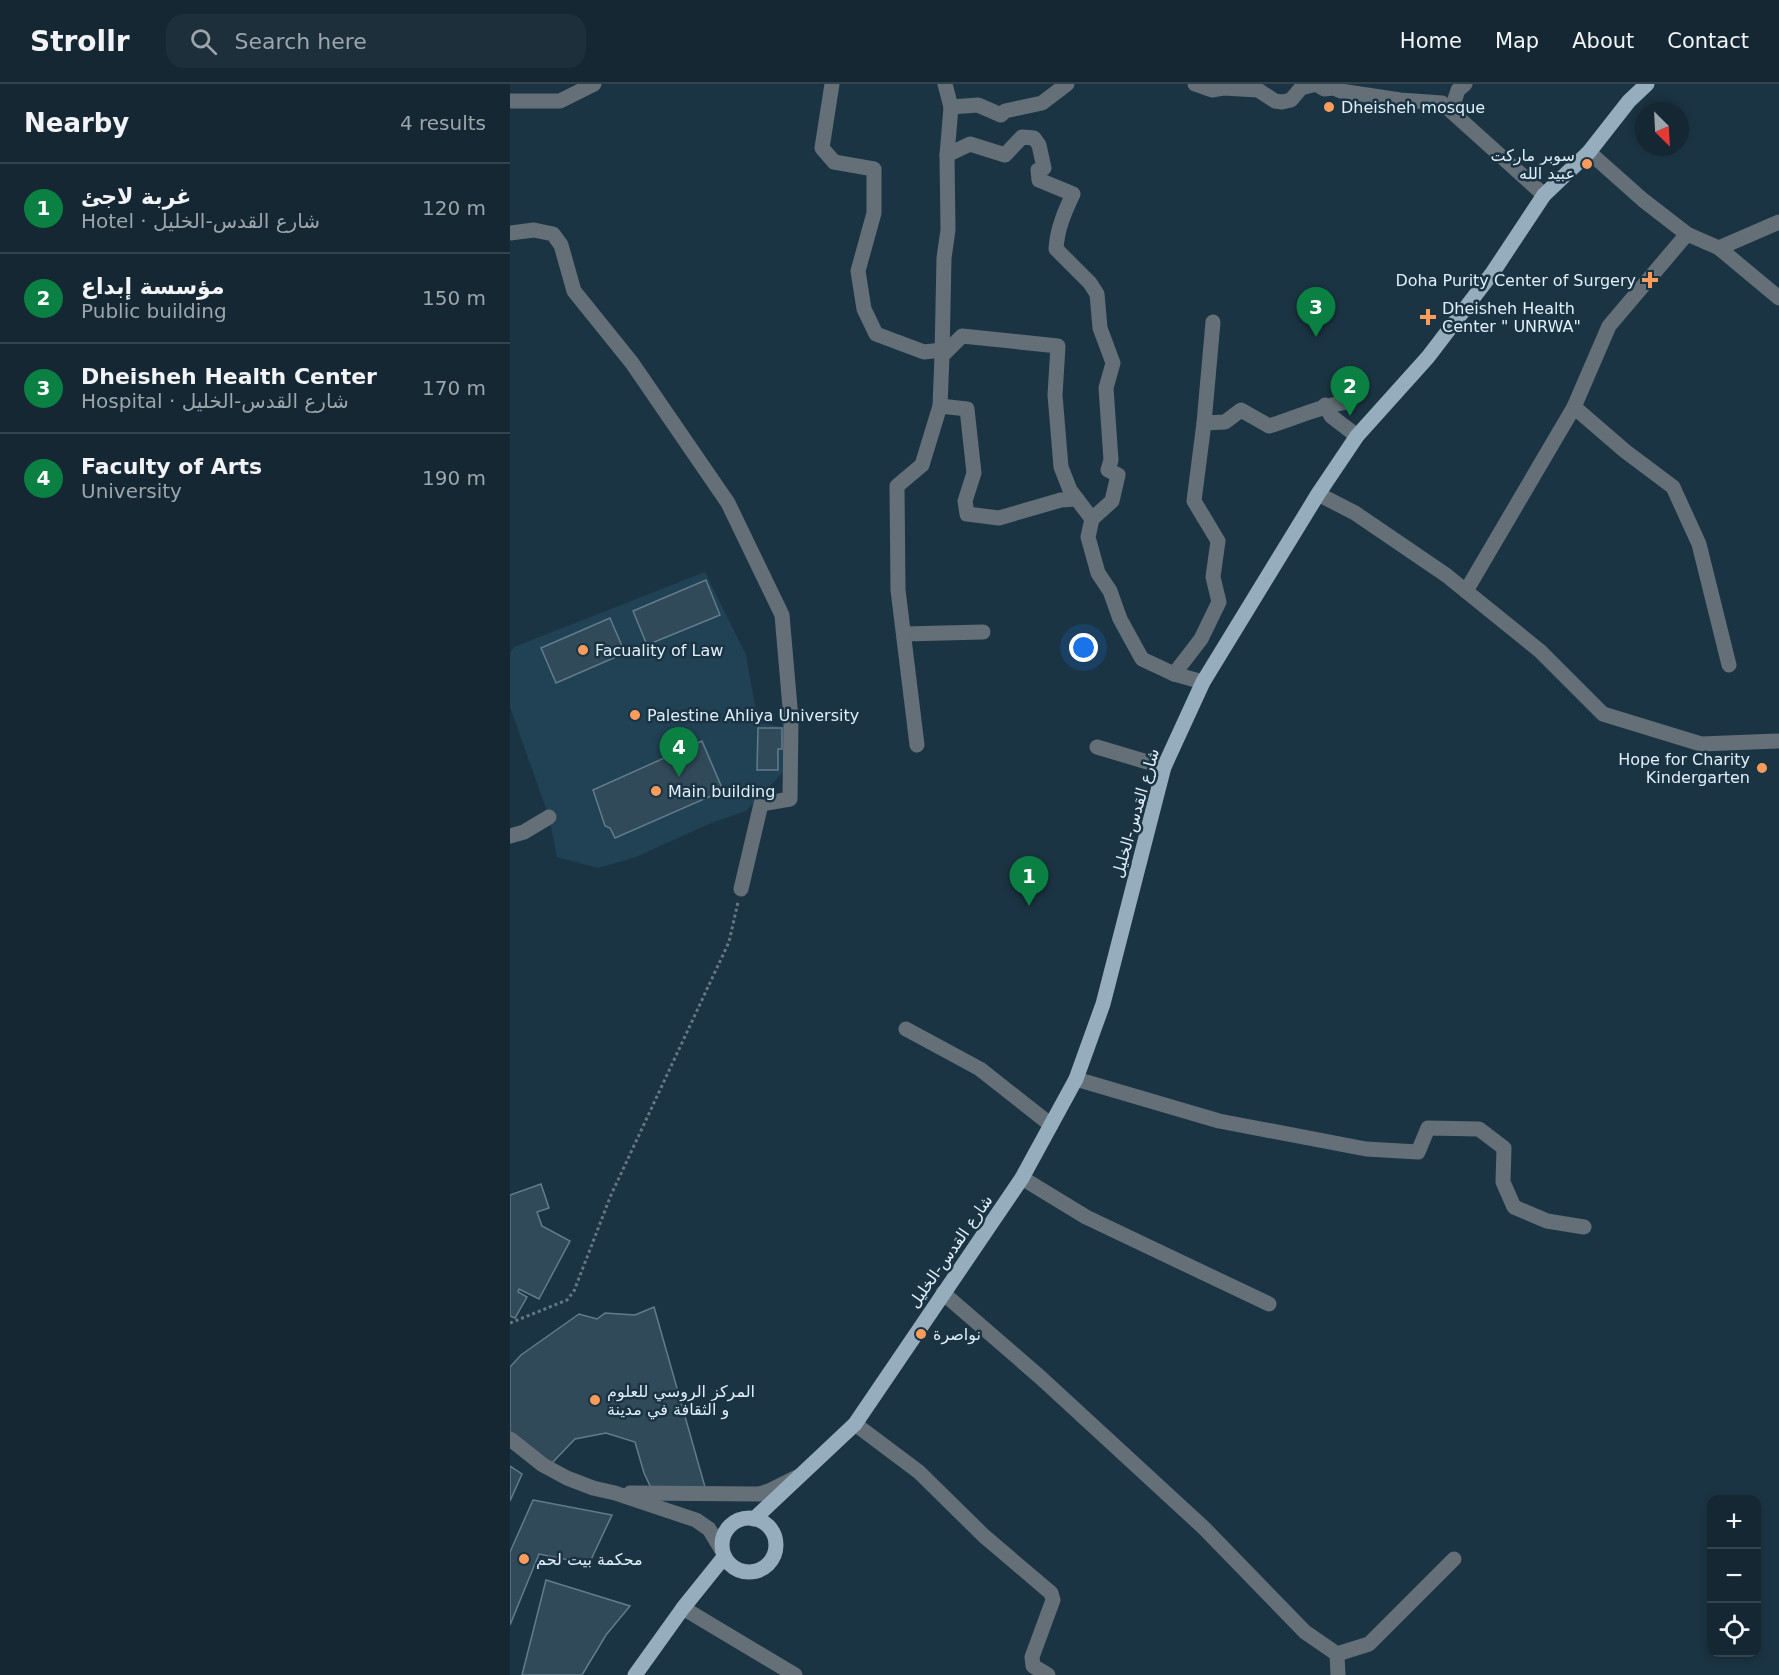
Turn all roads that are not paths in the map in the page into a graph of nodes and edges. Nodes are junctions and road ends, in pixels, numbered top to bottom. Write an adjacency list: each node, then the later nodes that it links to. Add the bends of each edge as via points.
1 (594, 84): 9 (street, via 560,101)
2 (832, 84): 21 (street, via 822,148 834,162 874,169 874,213 858,271 864,309 876,334 924,352)
3 (945, 84): 10 (street)
4 (1067, 84): 10 (street, via 1042,103 1005,111 1001,116 978,105)
5 (1195, 84): 8 (street, via 1212,90)
6 (1465, 84): 11 (street, via 1458,90)
7 (1647, 84): 12 (main road, شارع القدس-الخليل)
8 (1237, 87): 11 (street, via 1258,90 1282,102 1290,100 1301,88 1316,84 1324,89 1442,103)
9 (510, 101)
10 (951, 107): 13 (street)
11 (1451, 111): 14 (street)
12 (1589, 152): 14 (main road, شارع القدس-الخليل); 17 (street)
13 (947, 155): 21 (street); 30 (street, via 970,144 1005,155 1022,137 1034,138 1044,168 1038,170 1039,180 1073,194 1056,249 1097,294 1100,328 1113,363 1106,388 1108,470 1118,475 1112,501)
14 (1544, 195): 27 (main road, شارع القدس-الخليل, via 1493,272 1442,338)
15 (1779, 222): 18 (street)
16 (510, 233): 43 (street, via 534,230 553,234 561,245 574,291 632,363 728,503 782,615 791,719 790,799 761,804)
17 (1688, 234): 18 (street); 25 (street, via 1609,326)
18 (1719, 248): 19 (street)
19 (1779, 298)
20 (1213, 322): 26 (street)
21 (942, 353): 24 (street); 29 (street, via 962,336 1058,346 1055,395 1061,466)
22 (1347, 402): 23 (street)
23 (1325, 405): 26 (street, via 1269,426 1241,410 1225,422); 27 (street, via 1331,416)
24 (940, 406): 29 (street, via 967,410 974,473 965,501 967,514 999,518); 33 (street, via 922,465 897,486 898,590)
25 (1574, 407): 31 (street); 34 (street, via 1673,487 1699,544)
26 (1204, 423): 35 (street, via 1194,501 1218,541 1214,577 1219,602 1201,639)
27 (1357, 436): 28 (main road, شارع القدس-الخليل)
28 (1318, 494): 31 (street, via 1354,513); 36 (main road, شارع القدس-الخليل)
29 (1077, 499): 30 (street)
30 (1092, 519): 35 (street, via 1088,537 1098,573 1110,591 1120,619 1142,659)
31 (1466, 591): 37 (street, via 1540,651 1604,714 1701,744)
32 (983, 632): 33 (street)
33 (904, 634): 38 (street)
34 (1730, 665)
35 (1174, 674): 36 (street)
36 (1203, 682): 40 (main road, شارع القدس-الخليل)
37 (1777, 741)
38 (917, 745)
39 (1097, 747): 40 (street)
40 (1164, 767): 45 (main road, شارع القدس-الخليل, via 1103,1005)
41 (549, 817): 42 (street)
42 (510, 836)
43 (741, 889)
44 (906, 1029): 46 (street, via 980,1069)
45 (1076, 1079): 46 (main road, شارع القدس-الخليل); 48 (street, via 1219,1121 1366,1149 1418,1152 1428,1128 1479,1129 1504,1148 1503,1182 1514,1207 1547,1221)
46 (1051, 1125): 47 (main road, شارع القدس-الخليل)
47 (1022, 1178): 49 (main road, شارع القدس-الخليل); 50 (street, via 1086,1217)
48 (1584, 1227)
49 (943, 1293): 51 (main road, شارع القدس-الخليل); 59 (street, via 1041,1377 1204,1528 1305,1632)
50 (1269, 1304)
51 (855, 1424): 53 (main road, شارع القدس-الخليل); 62 (street, via 919,1472 984,1536 1051,1593 1053,1600 1032,1657 1033,1666)
52 (510, 1439): 54 (street, via 543,1466 593,1488)
53 (797, 1477): 54 (street, via 759,1494); 55 (main road, شارع القدس-الخليل)
54 (615, 1492): 56 (street, via 696,1520 709,1529)
55 (754, 1519): 56 (main road, via 731,1524 722,1539); 56 (main road, via 772,1531 775,1540 774,1557 769,1564 744,1573 736,1570)
56 (722, 1553): 58 (main road)
57 (1454, 1559): 59 (street, via 1369,1644)
58 (682, 1608): 60 (main road); 61 (street)
59 (1337, 1654): 63 (street)
60 (635, 1675)
61 (795, 1675)
62 (1048, 1675)
63 (1338, 1675)

